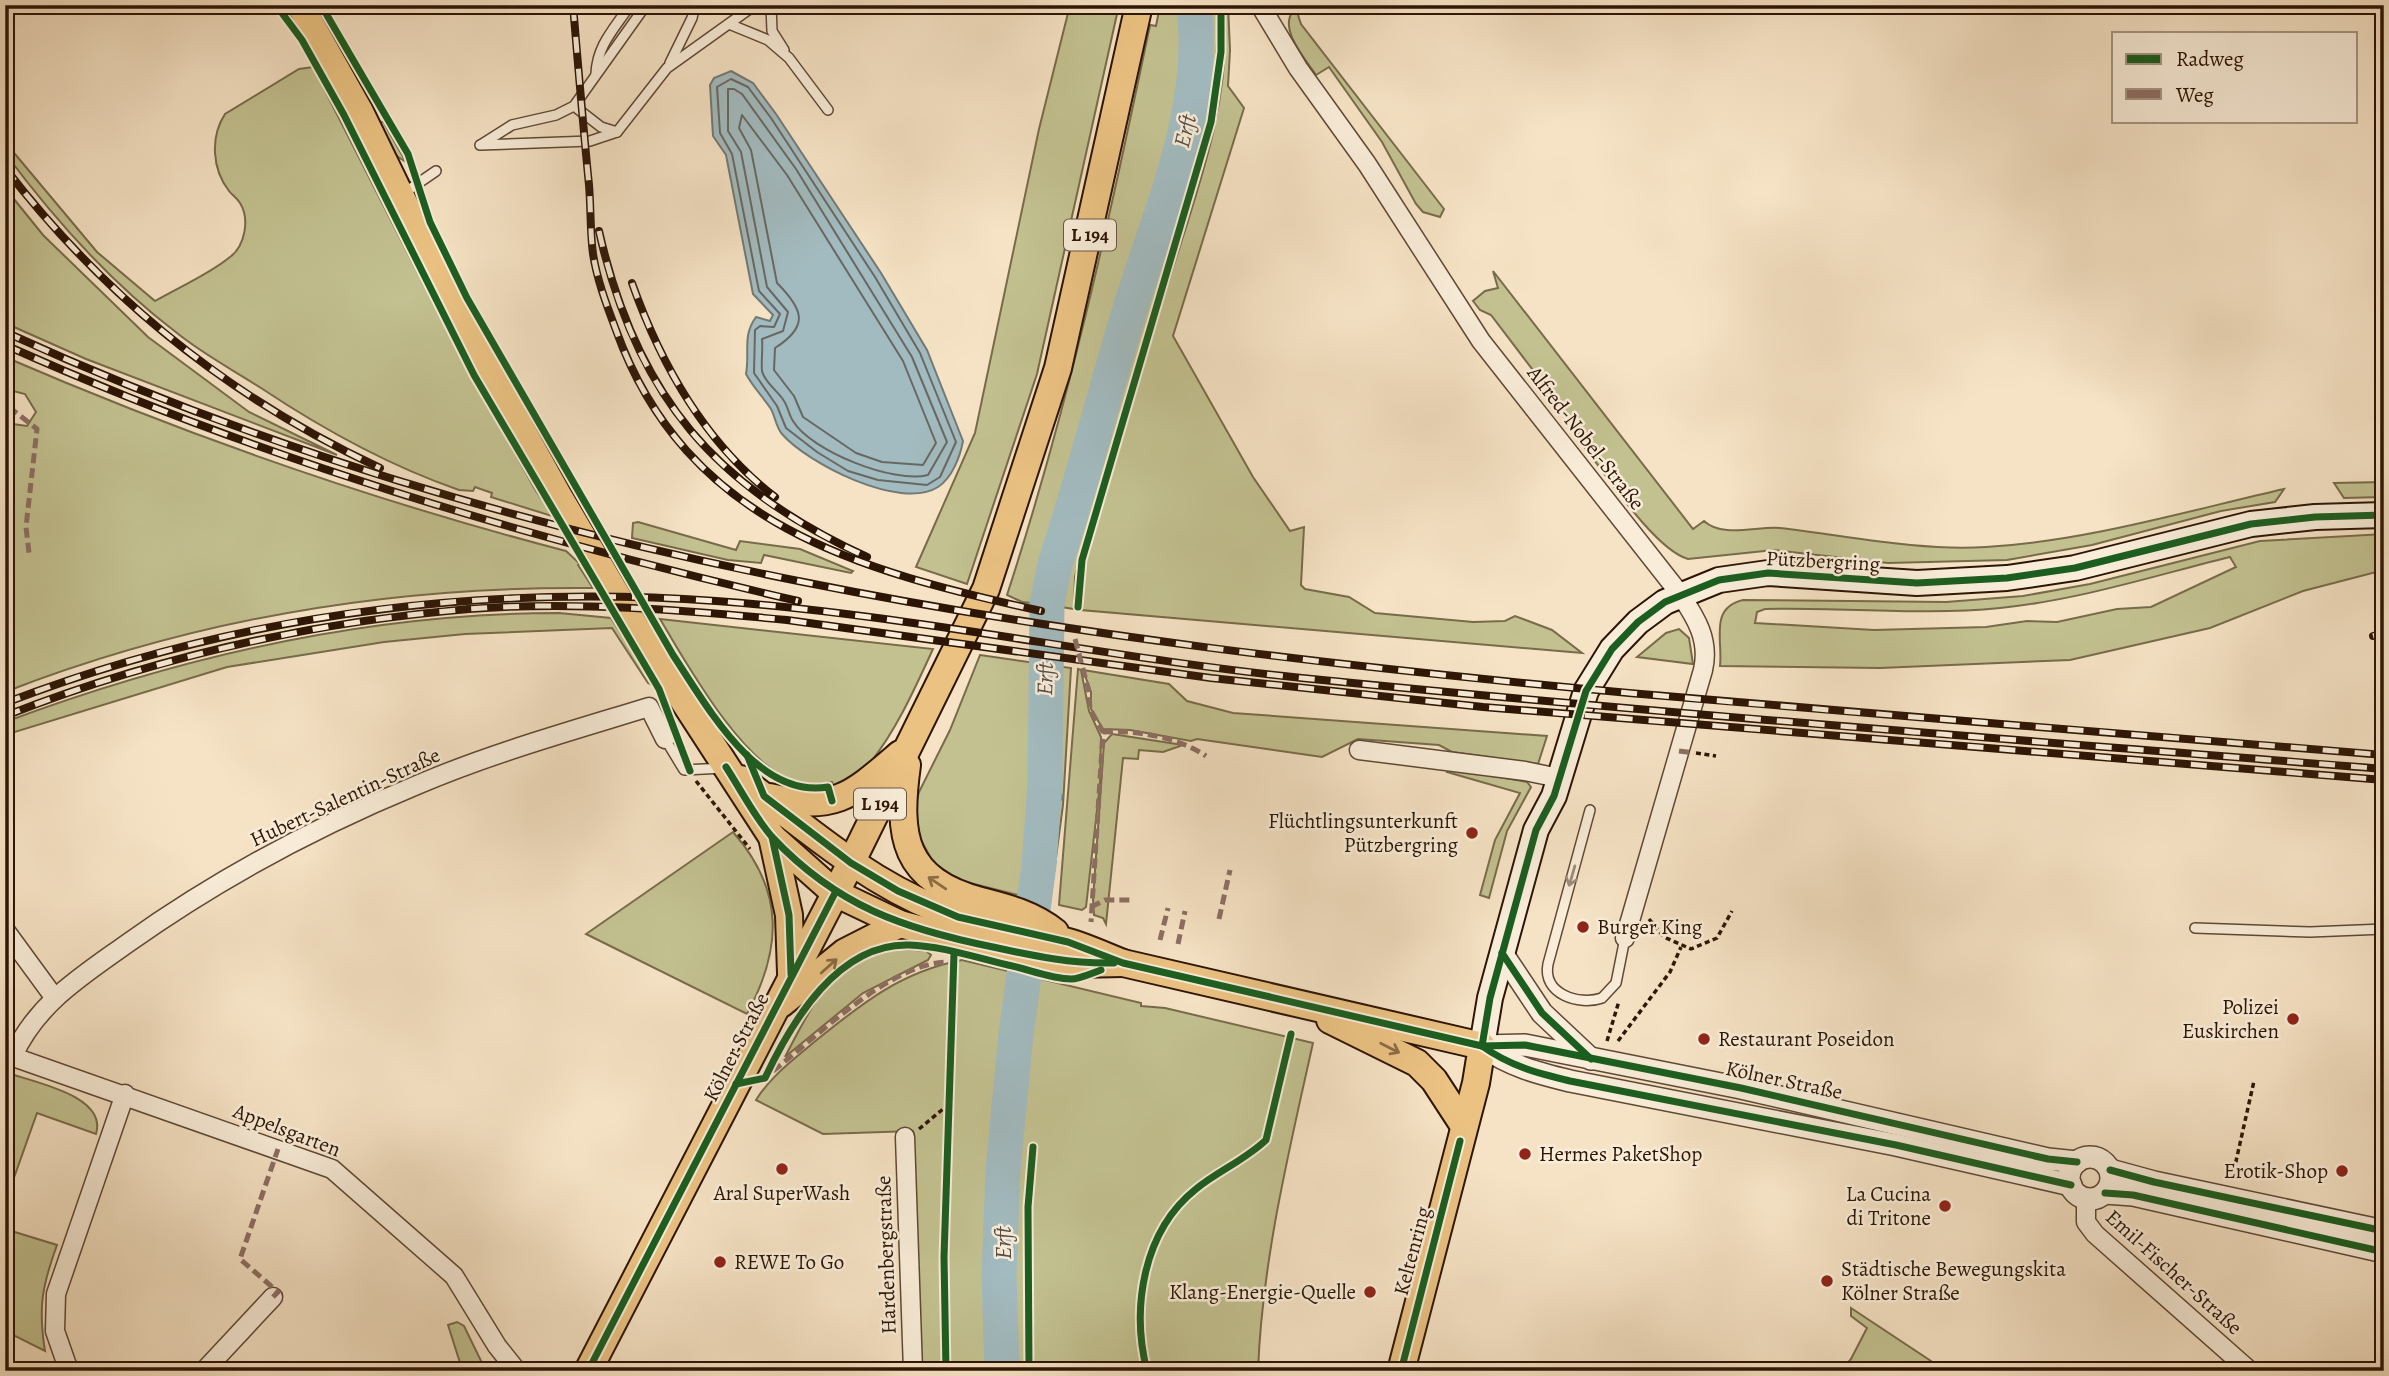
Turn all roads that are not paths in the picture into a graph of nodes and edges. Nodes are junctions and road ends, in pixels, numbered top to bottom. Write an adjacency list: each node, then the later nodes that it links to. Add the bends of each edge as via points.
1 (300, 5): 17 (main road, via 359,110)
2 (630, 5): 12 (lane, via 602,45)
3 (646, 5): 12 (lane)
4 (695, 5): 11 (lane)
5 (755, 5): 9 (lane)
6 (771, 5): 10 (lane, via 772,31)
7 (1139, 5): 21 (main road, L 194, via 1073,309 1014,509 981,601)
8 (1261, 6): 19 (street, Alfred-Nobel-Straße, via 1475,332)
9 (729, 24): 10 (lane, via 768,40); 11 (lane)
10 (789, 58): 14 (lane)
11 (667, 68): 15 (lane)
12 (596, 75): 13 (lane)
13 (574, 106): 15 (lane, via 601,127); 15 (lane, via 512,125 480,145 590,141)
14 (828, 110)
15 (617, 132)
16 (436, 171): 17 (lane)
17 (400, 196): 23 (main road, via 461,320 558,495)
18 (2384, 516): 19 (main road, Pützbergring, via 2251,524 2075,569 2007,579 1917,583 1768,573 1719,580)
19 (1680, 594): 24 (main road, Pützbergring, via 1638,622 1598,669 1577,713); 35 (street, Alfred-Nobel-Straße, via 1702,631 1705,662)
20 (668, 743): 23 (lane, Hubert-Salentin-Straße, via 684,770); 39 (street, Hubert-Salentin-Straße, via 649,707 419,784 293,841 240,871)
21 (909, 746): 25 (main road, L 194, via 863,785 832,801 803,804); 28 (main road, L 194); 30 (main road, one-way to 21, via 916,863 908,847 902,804)
22 (1359, 750): 24 (street)
23 (726, 767): 25 (main road, Kölner Straße); 27 (main road)
24 (1559, 778): 37 (main road, Pützbergring, via 1536,830)
25 (764, 796): 28 (main road, Kölner Straße)
26 (1590, 810): 35 (lane, one-way to 35, via 1548,964 1549,982 1576,1000 1602,998 1616,984)
27 (762, 844): 29 (main road); 38 (main road, via 789,915)
28 (851, 863): 29 (main road, Kölner Straße / L 194); 30 (main road, Kölner Straße, via 898,891)
29 (835, 893): 31 (main road, Kölner Straße); 38 (main road, Kölner Straße / L 194)
30 (974, 921): 31 (main road, Kölner Straße); 36 (main road, Kölner Straße); 36 (main road, via 1018,911 1042,922)
31 (900, 924): 41 (main road, L 194, one-way to 31, via 845,952)
32 (2195, 928): 33 (lane)
33 (2384, 929)
34 (5, 930): 39 (street)
35 (1625, 938)
36 (1073, 951): 40 (main road, Kölner Straße)
37 (1502, 953): 42 (main road, Pützbergring); 44 (street, via 1542,1013)
38 (791, 978): 41 (main road, Kölner Straße / L 194)
39 (54, 997): 43 (street, Hubert-Salentin-Straße)
40 (1284, 998): 42 (main road, Kölner Straße); 46 (main road, one-way to 46, via 1417,1063)
41 (776, 1008): 57 (main road, Kölner Straße / L 194)
42 (1482, 1046): 44 (street, Kölner Straße, via 1525,1045); 46 (main road, Keltenring); 50 (street, Kölner Straße, via 1512,1065 1570,1081 2044,1176)
43 (9, 1055): 45 (street, Appelsgarten)
44 (1595, 1060): 48 (street, Kölner Straße)
45 (125, 1094): 54 (street, via 56,1294 55,1331); 56 (street, Appelsgarten, via 332,1169 454,1276)
46 (1464, 1126): 59 (main road, Keltenring)
47 (905, 1137): 58 (street, Hardenbergstraße)
48 (2077, 1162): 49 (street, via 2095,1158); 50 (street, via 2070,1172)
49 (2109, 1170): 50 (street, via 2111,1182); 51 (street)
50 (2087, 1192): 52 (street, Kölner Straße, via 2133,1195); 60 (street, Emil-Fischer-Straße, via 2086,1222 2101,1241)
51 (2384, 1231)
52 (2384, 1252)
53 (273, 1297): 55 (street, via 240,1318)
54 (68, 1370)
55 (204, 1371)
56 (517, 1371)
57 (588, 1371)
58 (913, 1371)
59 (1401, 1371)
60 (2250, 1371)

